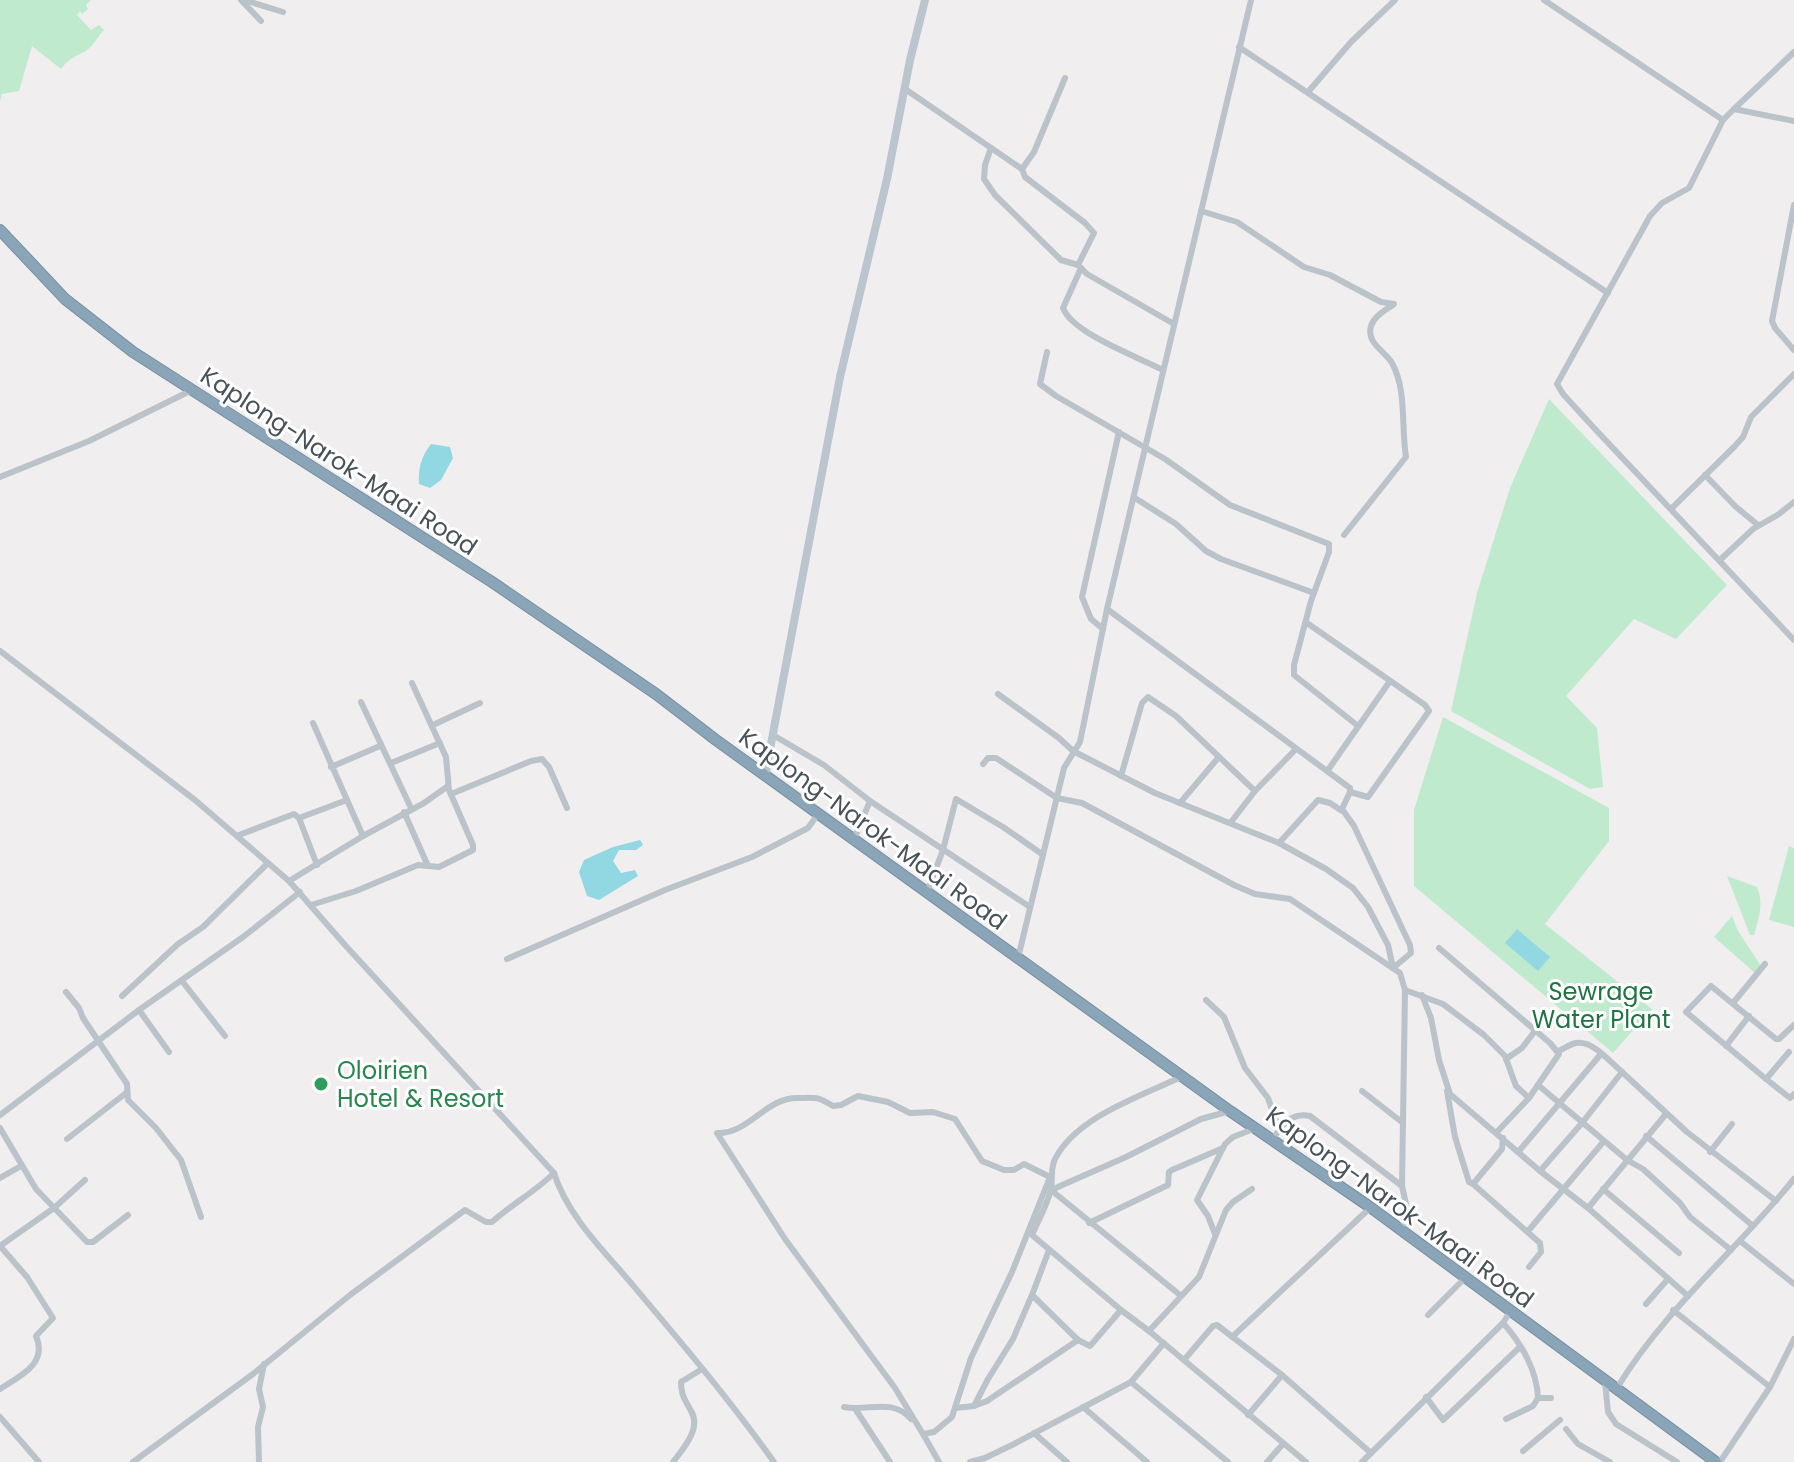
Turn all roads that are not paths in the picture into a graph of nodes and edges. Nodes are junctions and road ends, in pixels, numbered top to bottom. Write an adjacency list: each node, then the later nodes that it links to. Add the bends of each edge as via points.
1 (243, 0): 6 (street); 7 (street)
2 (925, 0): 11 (street)
3 (1251, 0): 8 (street)
4 (1395, 0): 12 (street)
5 (1544, 0): 14 (street)
6 (283, 12)
7 (261, 21)
8 (1239, 47): 12 (street); 19 (street)
9 (1794, 52): 13 (street)
10 (1065, 78): 17 (street)
11 (905, 89): 16 (street); 53 (street, via 840,377)
12 (1308, 92): 22 (street)
13 (1734, 109): 14 (street); 15 (street)
14 (1723, 120): 22 (street, via 1689,188 1650,216)
15 (1794, 121)
16 (991, 148): 17 (street); 21 (street, via 984,179 995,195 1061,260)
17 (1022, 169): 21 (street, via 1094,233)
18 (1794, 205): 24 (street, via 1772,321)
19 (1201, 211): 23 (street); 37 (street, via 1237,222 1304,267 1394,304 1371,323 1371,338 1396,376 1406,460)
20 (1, 230): 28 (highway, Kaplong-Narok-Maai Road, via 84,315)
21 (1080, 266): 23 (street, via 1107,288); 26 (street, via 1064,313 1104,343)
22 (1608, 293): 35 (street, via 1557,384)
23 (1174, 324): 26 (street)
24 (1794, 350)
25 (1047, 352): 29 (street, via 1040,384)
26 (1163, 370): 30 (street)
27 (1794, 374): 31 (street)
28 (192, 390): 32 (street); 63 (highway, Kaplong-Narok-Maai Road, via 492,582)
29 (1119, 432): 30 (street); 42 (street, via 1082,597 1091,619)
30 (1145, 446): 33 (street); 39 (street, via 1230,505 1329,544)
31 (1705, 475): 35 (street); 36 (street)
32 (0, 477)
33 (1135, 498): 39 (street, via 1221,559); 40 (street)
34 (1794, 502): 36 (street)
35 (1671, 509): 38 (street)
36 (1758, 525): 38 (street)
37 (1344, 535)
38 (1720, 560): 43 (street)
39 (1314, 593): 41 (street)
40 (1107, 609): 42 (street); 56 (street)
41 (1307, 623): 45 (street); 52 (street, via 1294,675)
42 (1103, 629): 57 (street, via 1082,734)
43 (1794, 640)
44 (0, 651): 78 (street)
45 (1390, 681): 52 (street); 67 (street, via 1429,711 1368,797)
46 (412, 683): 51 (street)
47 (998, 694): 57 (street)
48 (361, 702): 55 (street)
49 (480, 703): 51 (street)
50 (313, 723): 61 (street)
51 (433, 725): 54 (street)
52 (1358, 726): 62 (street)
53 (773, 735): 63 (street); 70 (street)
54 (440, 743): 59 (street); 65 (street, via 449,767)
55 (380, 746): 59 (street); 61 (street)
56 (1295, 750): 62 (street); 66 (street)
57 (1073, 751): 64 (street); 68 (street)
58 (1218, 758): 64 (street, via 1176,716 1148,697); 66 (street); 71 (street)
59 (391, 763): 73 (street)
60 (983, 764): 68 (street, via 996,758)
61 (331, 767): 69 (street)
62 (1328, 770): 67 (street)
63 (765, 776): 75 (highway, Kaplong-Narok-Maai Road)
64 (1121, 776): 71 (street)
65 (449, 790): 72 (street, via 542,759); 73 (street); 86 (street, via 473,848 439,867)
66 (1255, 791): 77 (street)
67 (1350, 792): 74 (street)
68 (1057, 798): 83 (street); 96 (street, via 1082,803 1234,885 1290,899)
69 (347, 800): 76 (street); 79 (street)
70 (870, 801): 80 (street); 82 (street)
71 (1180, 803): 77 (street)
72 (567, 808)
73 (408, 810): 79 (street); 86 (street)
74 (1344, 812): 81 (street, via 1318,800); 96 (street, via 1410,945 1411,953)
75 (818, 814): 80 (highway, Kaplong-Narok-Maai Road); 94 (street, via 808,828 752,857)
76 (299, 818): 78 (street, via 284,816); 85 (street)
77 (1231, 822): 81 (street)
78 (239, 835): 84 (street)
79 (363, 836): 85 (street)
80 (854, 839): 89 (highway, Kaplong-Narok-Maai Road)
81 (1279, 843): 96 (street, via 1359,895 1388,945)
82 (943, 850): 83 (street, via 956,799); 89 (street); 91 (street)
83 (1042, 854): 91 (street)
84 (268, 863): 87 (street); 101 (street)
85 (317, 865): 87 (street)
86 (428, 866): 90 (street, via 418,865)
87 (289, 881): 88 (street)
88 (300, 892): 90 (street); 97 (street)
89 (927, 892): 93 (highway, Kaplong-Narok-Maai Road)
90 (311, 905): 147 (street)
91 (1030, 907): 93 (street)
92 (1439, 948): 107 (street)
93 (1018, 958): 118 (highway, Kaplong-Narok-Maai Road)
94 (507, 959)
95 (1765, 964): 103 (street)
96 (1393, 968): 98 (street)
97 (182, 981): 104 (street); 108 (street)
98 (1405, 990): 100 (street); 130 (street)
99 (66, 992): 110 (street)
100 (1422, 995): 116 (street, via 1469,1022); 121 (street)
101 (122, 996)
102 (1206, 1000): 133 (street, via 1224,1017 1245,1068)
103 (1733, 1003): 105 (street); 111 (street, via 1708,987 1686,1012)
104 (139, 1010): 110 (street); 113 (street)
105 (1749, 1016): 109 (street); 111 (street)
106 (1794, 1025): 109 (street)
107 (1535, 1031): 112 (street); 116 (street)
108 (225, 1036)
109 (1779, 1039): 115 (street)
110 (99, 1041): 123 (street, via 127,1084); 129 (street)
111 (1726, 1046): 119 (street)
112 (1558, 1051): 114 (street, via 1582,1043); 120 (street)
113 (169, 1052)
114 (1601, 1054): 117 (street); 126 (street)
115 (1791, 1054): 119 (street)
116 (1506, 1059): 125 (street, via 1516,1086)
117 (1622, 1072): 128 (street); 131 (street)
118 (1183, 1076): 127 (highway, Kaplong-Narok-Maai Road); 148 (street, via 1090,1120 1059,1153)
119 (1766, 1079): 124 (street, via 1790,1098)
120 (1538, 1085): 125 (street); 126 (street)
121 (1446, 1088): 136 (street); 152 (street, via 1455,1137)
122 (1362, 1091): 130 (street)
123 (126, 1093): 138 (street); 163 (street, via 181,1160)
124 (1794, 1094)
125 (1529, 1098): 136 (street)
126 (1560, 1104): 131 (street); 142 (street)
127 (1230, 1111): 134 (highway, Kaplong-Narok-Maai Road); 156 (street, via 1201,1119)
128 (1666, 1114): 137 (street); 143 (street)
129 (0, 1115)
130 (1403, 1123): 153 (street)
131 (1582, 1123): 140 (street); 146 (street)
132 (1732, 1124): 143 (street)
133 (1282, 1125): 139 (street); 153 (street, via 1298,1115 1310,1116)
134 (1256, 1127): 139 (highway, Kaplong-Narok-Maai Road); 141 (street)
135 (0, 1128): 145 (street)
136 (1500, 1135): 142 (street); 152 (street, via 1502,1149)
137 (1646, 1136): 144 (street); 165 (street)
138 (67, 1139)
139 (1273, 1139): 159 (highway, Kaplong-Narok-Maai Road)
140 (1604, 1141): 144 (street); 157 (street)
141 (1223, 1148): 164 (street, via 1172,1170 1168,1185); 168 (street, via 1197,1200)
142 (1519, 1151): 146 (street)
143 (1710, 1152): 158 (street)
144 (1627, 1160): 155 (street); 172 (street)
145 (21, 1166): 149 (street); 160 (street)
146 (1540, 1171): 157 (street)
147 (554, 1173): 194 (street, via 492,1222 465,1210); 195 (street, via 560,1191 608,1257)
148 (1050, 1177): 156 (street); 208 (street, via 971,1358); 216 (street, via 1031,1165 1004,1170 982,1161 955,1119 933,1112 910,1113 868,1096 833,1106 823,1099 787,1098 735,1131 717,1133)
149 (0, 1178)
150 (1794, 1179): 158 (street)
151 (85, 1180): 160 (street)
152 (1473, 1184): 167 (street)
153 (1402, 1186): 166 (street, via 1408,1213)
154 (1252, 1189): 168 (street, via 1233,1202)
155 (1603, 1189): 161 (street); 173 (street)
156 (1051, 1190): 164 (street); 171 (street, via 1032,1235)
157 (1564, 1190): 161 (street); 167 (street)
158 (1776, 1201): 165 (street)
159 (1370, 1207): 166 (highway, Kaplong-Narok-Maai Road); 188 (street)
160 (54, 1208): 162 (street, via 87,1242); 170 (street)
161 (1588, 1208): 176 (street)
162 (128, 1215)
163 (201, 1217)
164 (1089, 1223): 179 (street)
165 (1753, 1226): 169 (street)
166 (1400, 1231): 175 (highway, Kaplong-Narok-Maai Road)
167 (1528, 1231): 174 (street, via 1543,1248)
168 (1215, 1234): 179 (street, via 1199,1277)
169 (1740, 1241): 172 (street); 177 (street)
170 (0, 1246): 201 (street, via 53,1318 36,1336 38,1360 20,1379)
171 (1049, 1250): 178 (street); 182 (street)
172 (1731, 1250): 180 (street)
173 (1679, 1253)
174 (1529, 1267)
175 (1464, 1279): 184 (highway, Kaplong-Narok-Maai Road); 185 (street)
176 (1668, 1279): 180 (street); 181 (street)
177 (1794, 1284)
178 (1032, 1295): 190 (street); 205 (street)
179 (1180, 1295): 187 (street)
180 (1688, 1296): 183 (street)
181 (1646, 1304)
182 (1121, 1310): 187 (street); 190 (street, via 1093,1344)
183 (1673, 1310): 199 (street); 200 (street)
184 (1510, 1312): 186 (street); 197 (highway, Kaplong-Narok-Maai Road)
185 (1428, 1315)
186 (1503, 1323): 192 (street); 202 (street)
187 (1149, 1331): 191 (street)
188 (1232, 1337): 193 (street, via 1215,1325); 196 (street)
189 (1794, 1339): 199 (street)
190 (1078, 1340): 205 (street)
191 (1164, 1343): 193 (street); 198 (street)
192 (1520, 1347): 202 (street, via 1443,1420); 203 (street, via 1538,1380)
193 (1184, 1360): 210 (street)
194 (264, 1363): 223 (street); 224 (street)
195 (702, 1369): 221 (street); 225 (street, via 681,1382 683,1401 694,1419 692,1435)
196 (1282, 1375): 210 (street); 219 (street)
197 (1605, 1379): 200 (highway, Kaplong-Narok-Maai Road); 236 (street, via 1608,1412 1616,1424)
198 (1131, 1382): 207 (street); 231 (street)
199 (1770, 1387): 237 (street)
200 (1617, 1388): 237 (highway, Kaplong-Narok-Maai Road)
201 (0, 1389)
202 (1426, 1397): 219 (street)
203 (1538, 1398): 204 (street); 212 (street)
204 (1551, 1398)
205 (974, 1406): 208 (street)
206 (844, 1407): 209 (street)
207 (1083, 1407): 215 (street); 230 (street)
208 (955, 1408): 216 (street, via 934,1432)
209 (856, 1410): 216 (street, via 889,1406 907,1414); 226 (street)
210 (1248, 1415): 217 (street)
211 (0, 1417): 222 (street)
212 (1506, 1419)
213 (1560, 1420): 218 (street)
214 (1566, 1429): 235 (street, via 1578,1444)
215 (1034, 1433): 220 (street); 229 (street)
216 (923, 1434): 227 (street)
217 (1283, 1444): 232 (street); 233 (street)
218 (1523, 1451)
219 (1371, 1453): 234 (street)
220 (987, 1460): 228 (street)
221 (771, 1461)
222 (39, 1462)
223 (133, 1462)
224 (259, 1462)
225 (673, 1462)
226 (890, 1462)
227 (939, 1462)
228 (970, 1462)
229 (1067, 1462)
230 (1147, 1462)
231 (1228, 1462)
232 (1267, 1462)
233 (1306, 1462)
234 (1362, 1462)
235 (1610, 1462)
236 (1677, 1462)
237 (1718, 1462)

